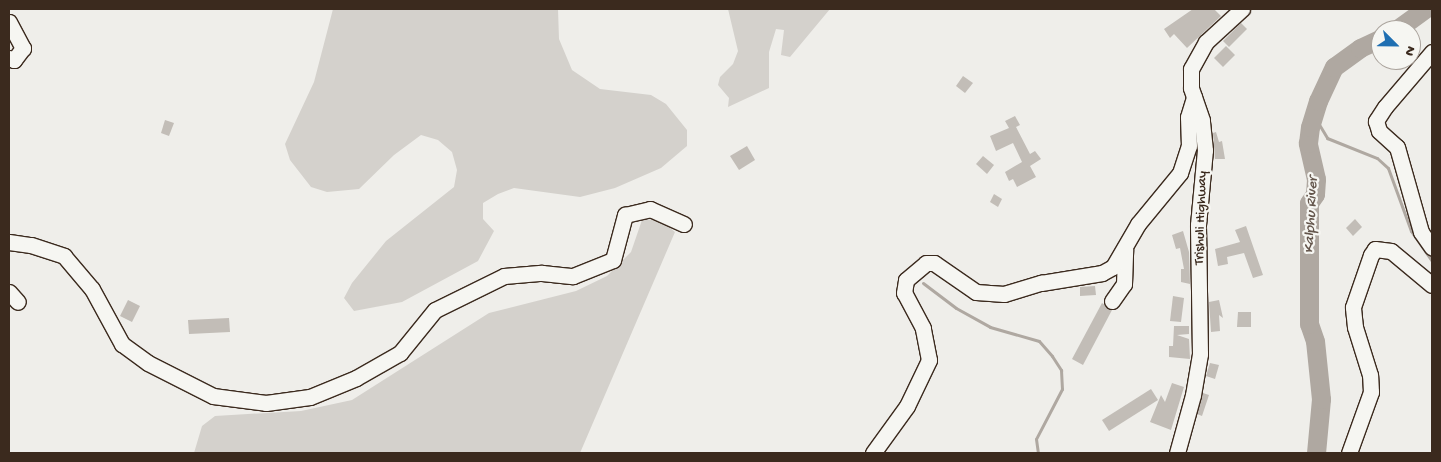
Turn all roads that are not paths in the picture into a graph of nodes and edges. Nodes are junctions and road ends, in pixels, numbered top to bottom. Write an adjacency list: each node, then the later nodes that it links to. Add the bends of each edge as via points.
1 (10, 9): 3 (street)
2 (1242, 9): 6 (street, Trishuli Highway, via 1198,52 1191,69)
3 (9, 21): 5 (street, via 23,48 14,60)
4 (1432, 52): 9 (street, via 1384,106 1376,121 1379,131 1397,147 1421,232)
5 (9, 58)
6 (1194, 97): 10 (street, via 1188,117 1189,146 1180,173 1138,224); 13 (street, Trishuli Highway, via 1202,120 1205,150 1198,225 1200,354 1193,395)
7 (684, 224): 8 (street, via 650,209 625,215 613,260 573,276 542,272 504,276 434,310 400,353 356,378 310,397 266,403 213,396 148,363 122,344 92,289 64,256 31,245)
8 (9, 242)
9 (1432, 248)
10 (1125, 249): 12 (street, via 1124,284); 14 (street, via 1102,273 1041,283 1004,294 976,292 934,263 926,263 911,274 904,282 904,293 923,328 929,360 907,406)
11 (1432, 285): 15 (street, via 1391,251 1375,249 1371,255 1353,307 1355,327 1370,375 1370,392)
12 (1112, 301)
13 (1177, 450)
14 (873, 453)
15 (1349, 453)

